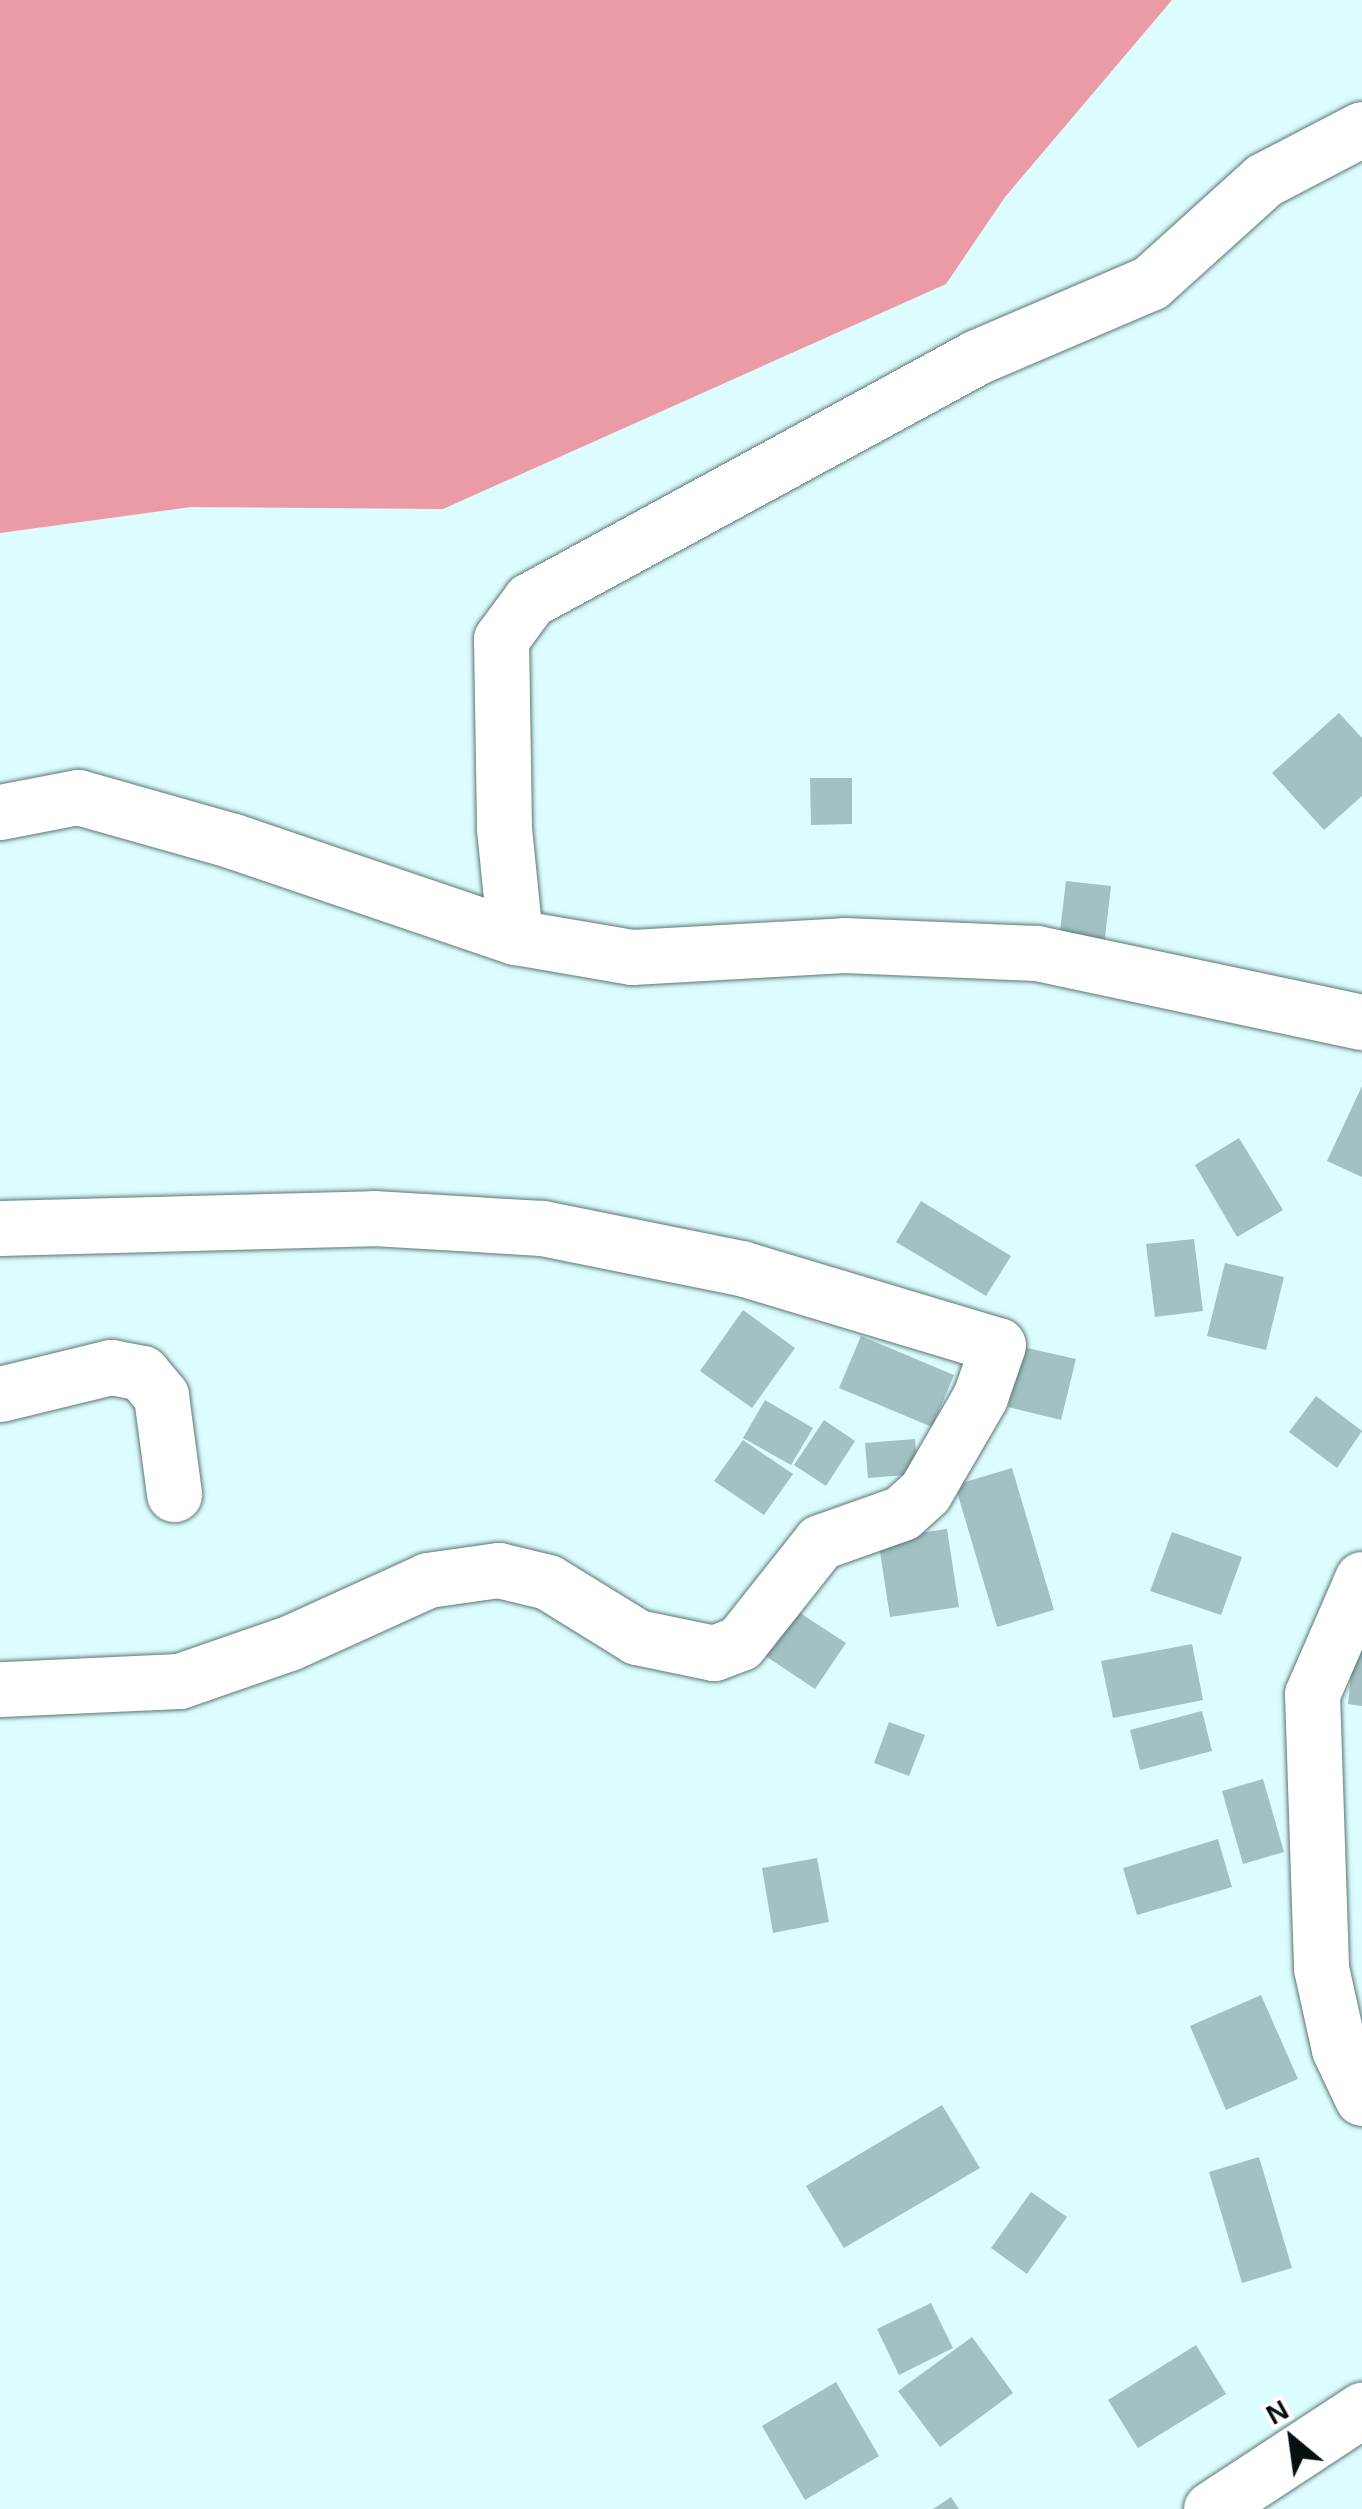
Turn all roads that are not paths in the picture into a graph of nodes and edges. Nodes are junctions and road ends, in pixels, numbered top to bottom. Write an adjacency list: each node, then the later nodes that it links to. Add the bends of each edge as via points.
1 (1362, 129): 3 (street, via 1264,180 1150,283 977,357 530,600 501,638 504,828)
2 (0, 812): 3 (street, via 78,796)
3 (515, 937): 4 (street, via 632,958 844,945 1038,953)
4 (1362, 1022)
5 (0, 1228): 9 (street, via 373,1218 542,1228 741,1268 998,1345 980,1397 925,1492 902,1513 820,1542 740,1643 714,1653 637,1637 548,1582 498,1570 428,1580 288,1643 178,1681)
6 (0, 1394): 7 (street, via 111,1367 142,1373 161,1396)
7 (174, 1494)
8 (1362, 1580): 10 (street, via 1312,1694 1321,1968 1338,2049)
9 (0, 1689)
10 (1362, 2098)
11 (1362, 2410): 12 (street)
12 (1211, 2509)

